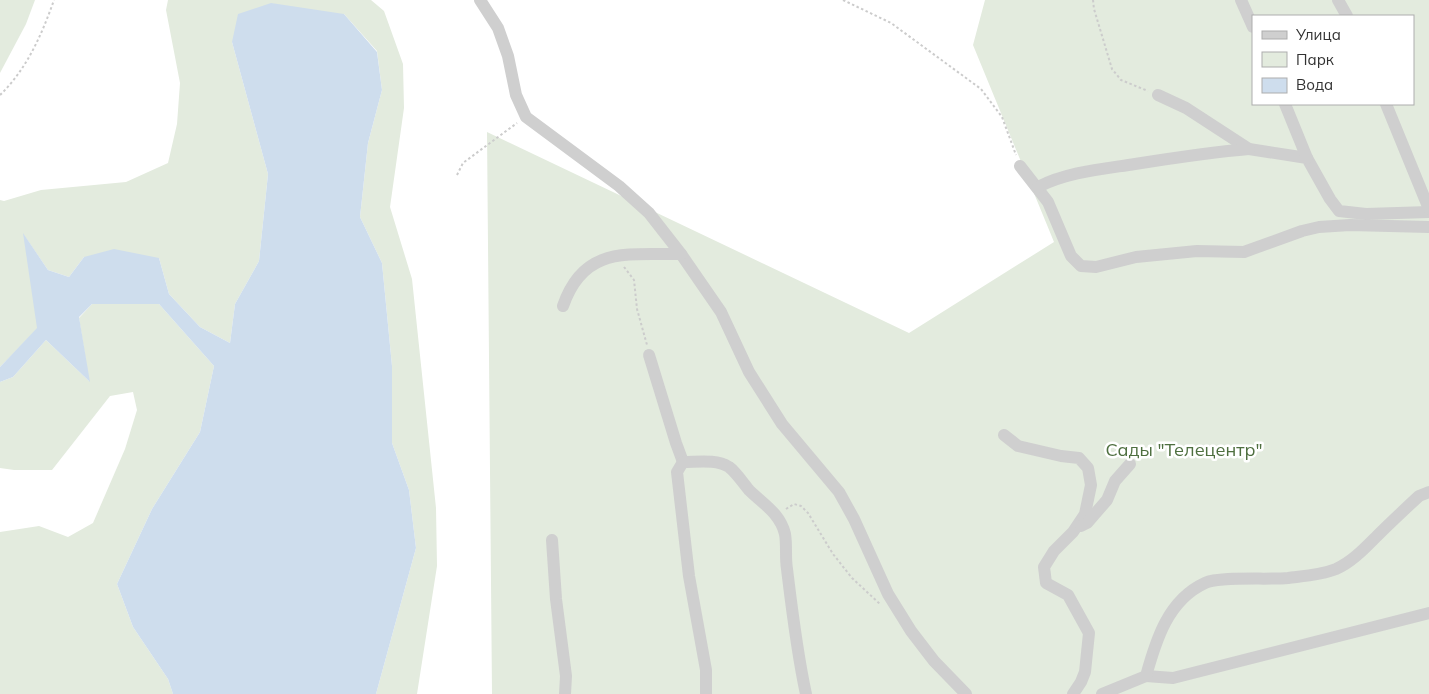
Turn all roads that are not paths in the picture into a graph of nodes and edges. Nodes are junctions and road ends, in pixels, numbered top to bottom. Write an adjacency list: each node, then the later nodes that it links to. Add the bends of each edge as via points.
1 (480, 0): 15 (lane, via 498,28 516,95 526,117 631,197 649,213)
2 (1241, 0): 5 (lane)
3 (1338, 0): 4 (lane)
4 (1346, 15)
5 (1252, 25)
6 (1158, 95): 9 (lane, via 1186,108)
7 (1285, 105): 10 (lane)
8 (1386, 105): 13 (lane)
9 (1250, 148): 10 (lane); 12 (lane, via 1054,178)
10 (1307, 158): 13 (lane, via 1339,211 1366,214)
11 (1020, 166): 12 (lane)
12 (1038, 187): 14 (lane, via 1048,202 1071,256 1081,266 1096,267 1136,257 1197,251 1244,252 1302,231 1320,228 1350,225)
13 (1429, 210)
14 (1429, 227)
15 (681, 254): 16 (lane, via 616,255 597,262 583,271); 29 (lane, via 721,312 749,372 782,424 839,492 888,594 911,632)
16 (563, 306)
17 (649, 355): 19 (lane)
18 (1004, 435): 22 (lane, via 1018,446 1079,458 1088,468 1091,486 1085,514)
19 (683, 462): 27 (lane, via 677,472 689,576 706,670); 28 (lane, via 705,461 729,468 776,515 784,533 799,662)
20 (1130, 464): 22 (lane, via 1115,481 1107,500)
21 (1429, 492): 25 (lane, via 1418,496 1358,555 1337,569 1306,576 1206,583 1182,599 1164,622)
22 (1073, 532): 30 (lane, via 1054,551 1044,567 1046,583 1068,595 1089,633 1085,672)
23 (552, 540): 26 (lane, via 566,676)
24 (1429, 613): 25 (lane, via 1173,678)
25 (1146, 676): 31 (lane)
26 (565, 694)
27 (706, 694)
28 (806, 694)
29 (966, 694)
30 (1073, 694)
31 (1102, 694)

